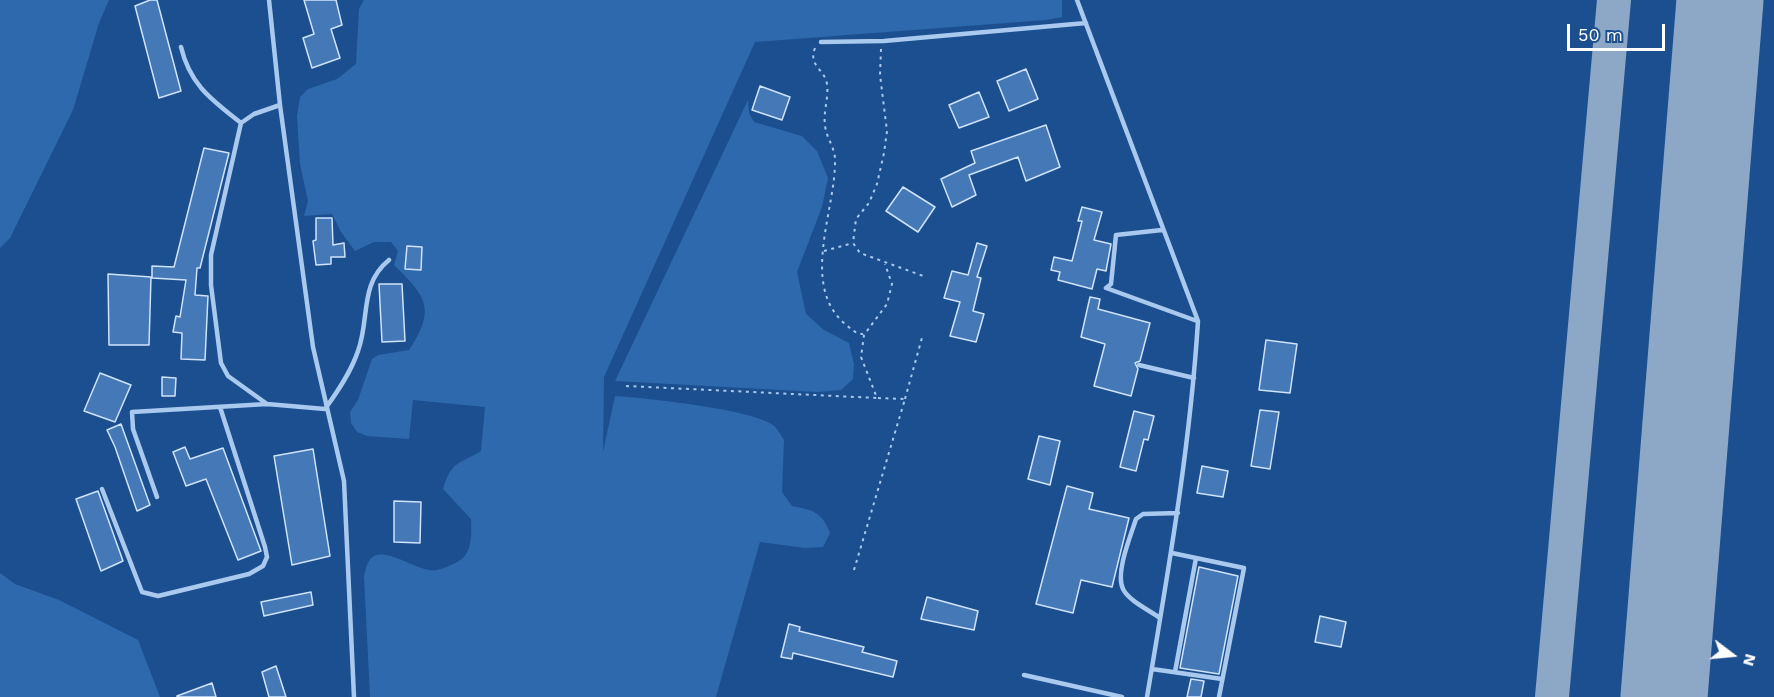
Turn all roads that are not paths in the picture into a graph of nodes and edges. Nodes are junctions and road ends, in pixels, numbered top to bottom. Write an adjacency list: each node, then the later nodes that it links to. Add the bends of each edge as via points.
1 (269, 0): 6 (lane)
2 (1077, 0): 3 (lane)
3 (1086, 24): 4 (lane); 8 (lane)
4 (821, 42)
5 (180, 47): 7 (lane, via 194,82)
6 (280, 105): 7 (lane); 15 (lane)
7 (241, 123): 13 (lane, via 211,255 211,285 221,363 228,376)
8 (1162, 230): 10 (lane); 10 (lane, via 1116,235 1111,284 1106,288)
9 (389, 260): 15 (lane, via 374,276 368,290 358,352)
10 (1197, 321): 12 (lane)
11 (1139, 364): 12 (lane)
12 (1194, 378): 18 (lane)
13 (267, 404): 14 (lane); 15 (lane)
14 (220, 407): 16 (lane, via 266,547 263,566 158,596 146,595); 17 (lane, via 132,412 133,429)
15 (325, 409): 27 (lane, via 344,481)
16 (102, 489)
17 (157, 497)
18 (1178, 513): 19 (lane); 21 (lane, via 1143,514 1136,519 1120,574 1128,595)
19 (1172, 553): 20 (lane); 21 (lane)
20 (1196, 558): 23 (lane); 25 (lane, via 1244,568)
21 (1160, 618): 22 (lane)
22 (1152, 669): 23 (lane); 30 (lane)
23 (1175, 672): 25 (lane)
24 (1024, 675): 26 (lane)
25 (1222, 679): 31 (lane)
26 (1092, 690): 28 (lane); 29 (lane)
27 (354, 697)
28 (1090, 697)
29 (1122, 697)
30 (1147, 697)
31 (1219, 697)

